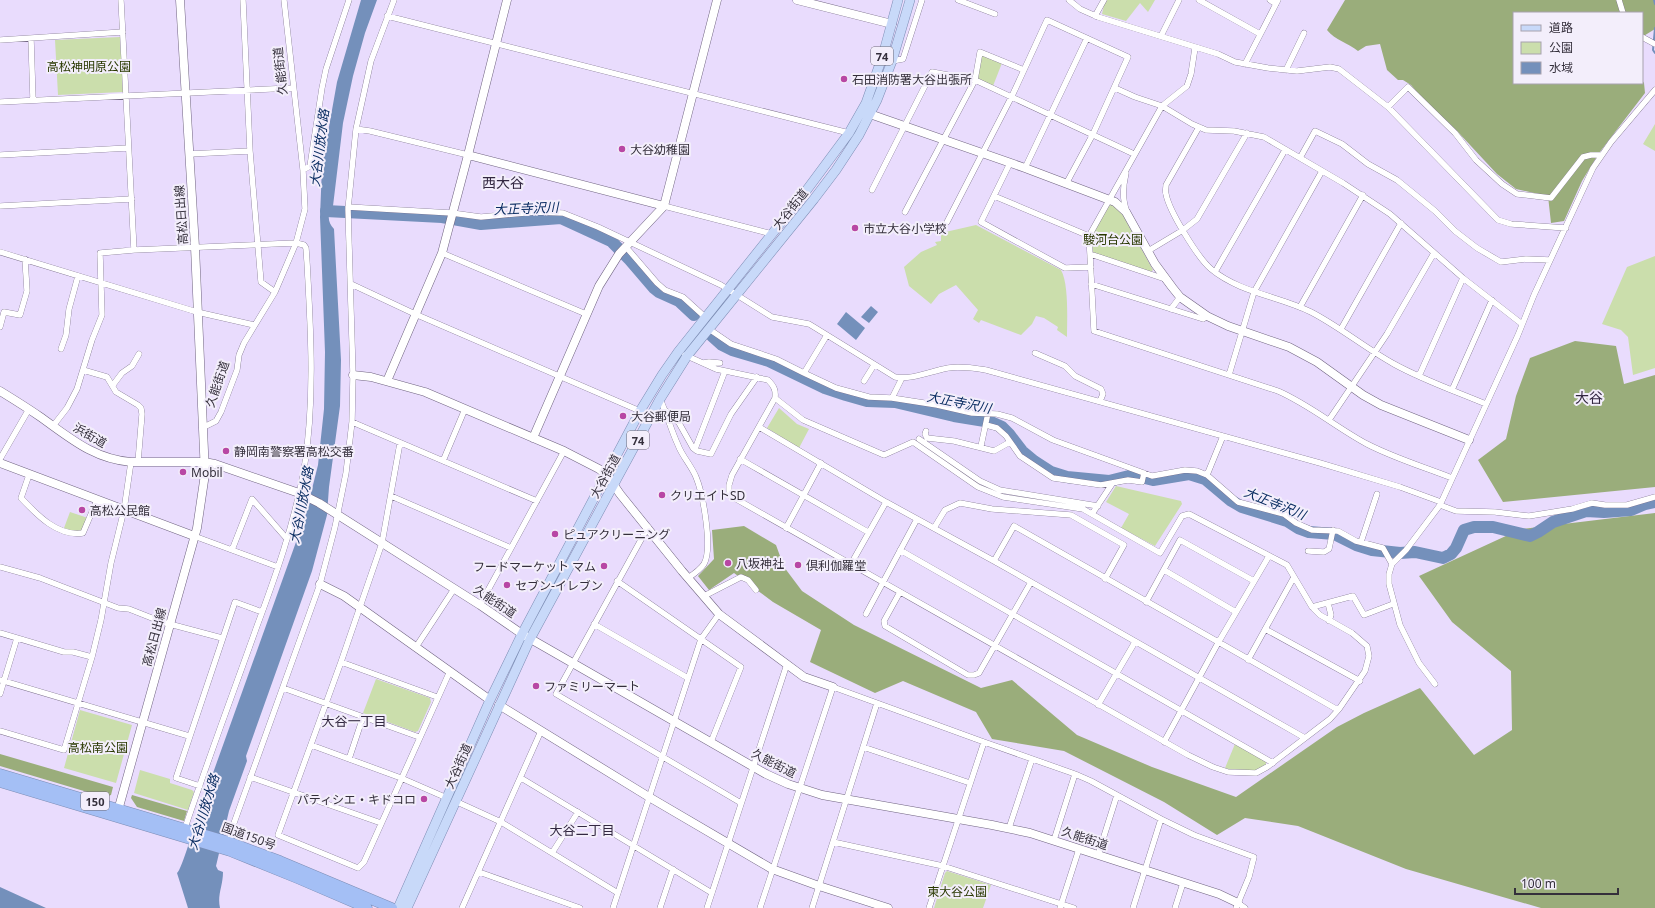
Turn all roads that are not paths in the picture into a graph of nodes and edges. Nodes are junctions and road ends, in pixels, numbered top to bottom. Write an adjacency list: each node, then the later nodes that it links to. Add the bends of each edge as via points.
1 (121, 0): 26 (street)
2 (180, 0): 46 (street, 高松日出線)
3 (243, 0): 44 (street)
4 (284, 0): 42 (street, 久能街道)
5 (349, 0): 76 (street, via 325,76 310,166)
6 (394, 0): 23 (street)
7 (507, 0): 34 (street)
8 (717, 0): 47 (street)
9 (797, 0): 25 (street)
10 (898, 0): 25 (main road, 大谷街道 / 74)
11 (910, 0): 37 (main road, 大谷街道 / 74)
12 (922, 0): 37 (street, via 903,59)
13 (958, 0): 22 (street)
14 (1069, 0): 24 (street)
15 (1104, 0): 24 (street)
16 (1179, 0): 29 (street)
17 (1199, 0): 27 (street)
18 (1270, 0): 20 (street)
19 (1619, 0): 21 (street)
20 (1277, 2): 27 (street)
21 (1623, 12)
22 (995, 14)
23 (387, 16): 34 (street); 59 (street, via 371,61)
24 (1095, 16): 29 (street)
25 (892, 24): 54 (main road, 大谷街道 / 74)
26 (123, 32): 30 (street); 48 (street)
27 (1260, 34): 38 (street)
28 (1304, 34): 40 (street)
29 (1160, 36): 36 (street)
30 (31, 38): 33 (street); 50 (street)
31 (1087, 38): 39 (street, via 1047,20); 43 (street, via 1128,58); 56 (street)
32 (1643, 38): 35 (street)
33 (0, 40)
34 (496, 43): 47 (street); 71 (street)
35 (1655, 44)
36 (1195, 48): 38 (street); 52 (street, via 1187,86)
37 (892, 61): 55 (main road, 大谷街道 / 74)
38 (1245, 64): 40 (street)
39 (1024, 70): 41 (street, via 980,52); 49 (street)
40 (1286, 70): 53 (street, via 1305,71 1335,67)
41 (975, 80): 49 (street); 57 (street, via 932,72); 63 (street)
42 (293, 88): 44 (street); 76 (street, 久能街道)
43 (1115, 88): 52 (street); 62 (street)
44 (248, 90): 46 (street); 65 (street)
45 (1655, 90): 72 (street)
46 (186, 94): 48 (street); 67 (street, 高松日出線)
47 (693, 94): 60 (street); 85 (street)
48 (126, 96): 50 (street); 64 (street)
49 (1012, 96): 56 (street); 68 (street)
50 (33, 100): 51 (street)
51 (0, 102)
52 (1162, 106): 58 (street); 69 (street)
53 (1388, 107): 72 (street, via 1408,87 1455,133 1476,160 1517,194 1551,198 1583,157); 92 (street, via 1498,220 1511,224)
54 (862, 111): 55 (street); 60 (main road, 大谷街道 / 74)
55 (871, 114): 57 (street); 119 (main road, 大谷街道 / 74, via 836,170)
56 (1051, 115): 62 (street); 75 (street)
57 (905, 127): 63 (street); 79 (street)
58 (1199, 127): 61 (street, via 1206,130); 93 (street, via 1166,186 1168,201)
59 (356, 129): 71 (street); 86 (street)
60 (849, 133): 94 (main road, 大谷街道 / 74)
61 (1247, 133): 66 (street, via 1264,137); 93 (street, via 1198,219)
62 (1093, 134): 69 (street); 78 (street)
63 (943, 140): 68 (street); 87 (street)
64 (128, 148): 70 (street); 82 (street)
65 (250, 150): 67 (street); 97 (street)
66 (1285, 150): 73 (street); 109 (street)
67 (189, 154): 98 (street, 高松日出線)
68 (982, 154): 74 (street); 90 (street)
69 (1134, 154): 83 (street); 89 (street, via 1124,185 1124,204)
70 (0, 155)
71 (468, 155): 85 (street); 88 (street)
72 (1601, 155): 92 (street)
73 (1300, 158): 77 (street); 107 (street, via 1315,131 1326,135 1368,164 1397,180 1472,244 1501,262)
74 (1010, 163): 75 (street); 81 (street)
75 (1025, 168): 78 (street)
76 (303, 170): 96 (street, 久能街道, via 305,209)
77 (1322, 171): 80 (street); 118 (street)
78 (1066, 184): 83 (street)
79 (872, 190)
80 (1363, 195): 91 (street); 122 (street)
81 (994, 196): 95 (street); 108 (street, via 981,222 1065,268)
82 (132, 199): 84 (street); 100 (street)
83 (1110, 200): 89 (street, via 1120,205); 95 (street)
84 (0, 206)
85 (664, 206): 94 (street); 99 (street)
86 (348, 210): 88 (street); 114 (street)
87 (905, 212)
88 (451, 217): 99 (street, via 536,212 563,214); 104 (street)
89 (1130, 218): 101 (street)
90 (947, 222)
91 (1401, 223): 103 (street); 133 (street)
92 (1566, 228): 107 (street)
93 (1183, 230): 101 (street); 109 (street, via 1204,263)
94 (772, 234): 116 (main road, 大谷街道 / 74)
95 (1089, 236): 105 (street)
96 (296, 243): 97 (street); 117 (street, 久能街道); 200 (street, via 304,246 306,251 312,370 308,436)
97 (258, 245): 98 (street); 117 (street, via 261,282)
98 (195, 247): 100 (street); 124 (street, 高松日出線)
99 (624, 248): 116 (street); 126 (street, via 599,286); 128 (street, via 657,284 682,297)
100 (134, 250): 113 (street, via 100,253)
101 (1148, 251): 112 (street)
102 (0, 252): 106 (street)
103 (1434, 252): 111 (street); 138 (street)
104 (442, 253): 125 (street); 126 (street)
105 (1090, 254): 108 (street); 112 (street)
106 (25, 259): 110 (street); 131 (street, via 26,291 20,315 4,312)
107 (1550, 260): 129 (street)
108 (1091, 267): 115 (street)
109 (1215, 272): 118 (street)
110 (78, 276): 113 (street); 136 (street, via 68,309 66,335)
111 (1463, 278): 121 (street); 151 (street)
112 (1165, 280): 120 (street)
113 (101, 282): 124 (street); 145 (street, via 102,314)
114 (351, 284): 125 (street); 148 (street)
115 (1091, 284): 123 (street); 149 (street, via 1094,331)
116 (727, 289): 119 (street); 128 (main road, 大谷街道 / 74)
117 (275, 292): 130 (street, 久能街道)
118 (1254, 292): 122 (street); 134 (street)
119 (736, 295): 132 (main road, 大谷街道 / 74); 135 (street, via 772,317 809,324)
120 (1180, 297): 123 (street); 127 (street)
121 (1492, 300): 129 (street); 158 (street)
122 (1300, 307): 133 (street)
123 (1171, 309): 127 (street, via 1202,319)
124 (197, 312): 130 (street); 175 (street, 高松日出線)
125 (415, 314): 150 (street); 154 (street)
126 (586, 314): 150 (street)
127 (1207, 316): 134 (street)
128 (705, 317): 137 (main road, 大谷街道 / 74)
129 (1522, 324): 164 (street)
130 (254, 325): 175 (street, 久能街道, via 239,355 237,370 221,412 216,420)
131 (0, 327)
132 (709, 329): 141 (main road, 大谷街道 / 74); 147 (street, via 732,344 770,356)
133 (1341, 329): 138 (street)
134 (1242, 331): 149 (street); 157 (street, via 1289,347 1313,359)
135 (827, 335): 144 (street); 147 (street)
136 (61, 349)
137 (678, 352): 141 (street); 168 (main road, 大谷街道 / 74)
138 (1376, 352): 151 (street); 157 (street)
139 (1035, 353): 163 (street, via 1065,366 1076,376 1101,389 1103,394)
140 (139, 354): 156 (street, via 132,366 122,373)
141 (687, 356): 142 (street); 162 (main road, 大谷街道 / 74)
142 (703, 363): 143 (street); 146 (street)
143 (720, 363)
144 (874, 365): 153 (street); 155 (street)
145 (83, 370): 156 (street, via 107,377); 173 (street, via 67,408)
146 (725, 371): 152 (street); 184 (street)
147 (804, 373): 161 (street, via 842,390 869,397)
148 (353, 375): 154 (street); 171 (street)
149 (1229, 375): 170 (street, via 1294,398)
150 (559, 376): 168 (street); 178 (street)
151 (1419, 376): 158 (street)
152 (757, 377): 160 (street, via 768,380 773,385); 184 (street, via 731,414 711,454)
153 (902, 378): 161 (street); 163 (street, via 964,366)
154 (387, 381): 166 (street, via 425,392)
155 (864, 381)
156 (113, 385): 189 (street, via 116,392 141,408)
157 (1352, 387): 170 (street); 180 (street, via 1389,409)
158 (1452, 390): 164 (street)
159 (0, 391): 165 (street, 浜街道)
160 (776, 398): 174 (street); 212 (street, via 803,420 884,455 913,442 978,487 1003,497 1083,509)
161 (892, 398): 169 (street)
162 (660, 399): 167 (street); 198 (main road, 大谷街道 / 74)
163 (1100, 402): 177 (street)
164 (1486, 404): 180 (street)
165 (29, 409): 173 (street, 浜街道); 186 (street)
166 (465, 409): 178 (street); 188 (street)
167 (666, 410): 184 (street, via 679,423); 234 (street, via 678,446 696,478 708,540 704,563)
168 (640, 411): 194 (main road, 大谷街道 / 74)
169 (988, 415): 172 (street); 196 (street, via 997,414 1012,418 1053,440)
170 (1329, 420): 197 (street, via 1368,445)
171 (352, 422): 182 (street); 211 (street)
172 (986, 424): 181 (street, via 997,428); 183 (street)
173 (53, 426): 189 (street, 浜街道, via 92,452 110,459)
174 (759, 427): 187 (street); 191 (street)
175 (202, 428): 190 (street)
176 (926, 431): 183 (street, via 927,438)
177 (1223, 436): 195 (street); 208 (street, via 1345,470)
178 (533, 438): 185 (street)
179 (919, 439): 209 (street, via 980,481 1000,490)
180 (1469, 440): 197 (street)
181 (1010, 442): 183 (street, via 994,451); 199 (street, via 1020,456 1053,478 1101,485)
182 (400, 443): 188 (street); 203 (street)
183 (981, 446)
184 (695, 449)
185 (564, 451): 194 (street, via 599,468); 206 (street)
186 (0, 459)
187 (740, 459): 202 (street); 215 (street, via 732,475 729,495)
188 (443, 461): 206 (street)
189 (135, 462): 190 (street, 浜街道); 210 (street)
190 (204, 462): 200 (street, 久能街道); 219 (street, 高松日出線, via 205,474)
191 (821, 463): 202 (street); 207 (street)
192 (0, 464): 193 (street)
193 (29, 475): 205 (street); 205 (street, via 21,498 53,527 77,534 83,533)
194 (606, 475): 198 (street); 263 (main road, 大谷街道 / 74)
195 (1208, 475): 196 (street, via 1185,470); 218 (street, via 1238,502 1284,514 1312,530)
196 (1140, 476): 199 (street)
197 (1452, 478): 208 (street)
198 (614, 484): 214 (street); 263 (main road, 大谷街道 / 74)
199 (1112, 484): 209 (street)
200 (299, 493): 211 (street, 久能街道); 220 (street)
201 (1377, 494): 222 (street)
202 (803, 495): 215 (street); 217 (street)
203 (391, 496): 221 (street); 223 (street)
204 (1655, 497): 208 (street, via 1627,505 1592,503 1529,516 1456,511)
205 (97, 500): 210 (street)
206 (537, 501): 223 (street)
207 (886, 502): 213 (street); 217 (street)
208 (1440, 504): 230 (street, via 1406,550)
209 (1098, 506): 212 (street)
210 (124, 510): 219 (street); 246 (street)
211 (338, 514): 221 (street, 久能街道); 241 (street)
212 (1092, 514): 227 (street, via 1160,553 1182,516 1189,514)
213 (917, 519): 216 (street); 225 (street)
214 (648, 527): 234 (street); 237 (street)
215 (786, 528): 229 (street)
216 (934, 528): 228 (street); 236 (street, via 945,510 960,503 1071,515 1124,545)
217 (868, 532): 229 (street)
218 (1332, 532): 222 (street, via 1338,531); 226 (street, via 1329,549 1324,552)
219 (194, 536): 224 (street); 259 (street, 高松日出線)
220 (287, 539): 224 (street, via 252,499); 232 (street)
221 (382, 542): 242 (street, 久能街道); 251 (street)
222 (1361, 542): 230 (street, via 1383,548)
223 (511, 548): 250 (street)
224 (232, 550): 232 (street)
225 (900, 550): 239 (street); 257 (street)
226 (1308, 551)
227 (1269, 556): 235 (street, via 1287,566); 238 (street)
228 (994, 561): 236 (street, via 1014,526); 240 (street)
229 (851, 564): 239 (street)
230 (1392, 564): 249 (street, via 1388,579)
231 (0, 567): 246 (street, via 40,578)
232 (278, 567): 253 (street)
233 (1164, 570): 238 (street, via 1180,540); 247 (street); 254 (street)
234 (688, 578): 245 (street)
235 (1294, 578): 252 (street); 261 (street)
236 (1105, 579): 247 (street)
237 (618, 581): 260 (street); 266 (street)
238 (1254, 581): 254 (street)
239 (882, 582): 244 (street); 256 (street)
240 (1030, 582): 257 (street); 267 (street)
241 (320, 584): 251 (street); 284 (street)
242 (454, 589): 250 (street, 久能街道); 270 (street)
243 (756, 590): 245 (street, via 748,580 741,577)
244 (900, 592): 269 (street); 269 (street, via 884,621 885,626 968,675 979,672)
245 (704, 596): 255 (street)
246 (103, 602): 259 (street); 271 (street)
247 (1146, 602): 268 (street)
248 (1328, 603): 249 (street, via 1353,596 1364,615); 252 (street); 258 (street, via 1331,615)
249 (1393, 604): 282 (street, via 1412,650)
250 (480, 605): 263 (street, 久能街道)
251 (360, 607): 270 (street); 273 (street)
252 (1312, 607): 258 (street)
253 (262, 612): 265 (street, via 235,602); 320 (street)
254 (1236, 612): 268 (street)
255 (719, 614): 266 (street); 275 (street)
256 (866, 614)
257 (1012, 614): 269 (street); 277 (street)
258 (1329, 621): 281 (street, via 1352,633 1367,646 1369,656)
259 (170, 624): 265 (street); 297 (street, 高松日出線)
260 (594, 624): 274 (street); 278 (street)
261 (1265, 629): 272 (street); 281 (street)
262 (0, 633): 264 (street)
263 (526, 636): 274 (street, 久能街道); 287 (main road, 大谷街道 / 74); 292 (main road, 大谷街道 / 74)
264 (17, 638): 271 (street); 280 (street)
265 (222, 638): 300 (street)
266 (701, 639): 278 (street); 303 (street, via 741,668)
267 (1135, 642): 277 (street); 279 (street)
268 (1218, 643): 272 (street); 279 (street)
269 (995, 646): 291 (street)
270 (416, 647): 276 (street)
271 (92, 658): 289 (street)
272 (1248, 660): 293 (street)
273 (341, 662): 286 (street); 290 (street)
274 (572, 663): 296 (street, 久能街道); 308 (street, via 556,694)
275 (787, 664): 283 (street, via 804,677); 312 (street)
276 (450, 671): 286 (street); 287 (street)
277 (1116, 674): 291 (street); 294 (street)
278 (688, 678): 296 (street)
279 (1199, 678): 294 (street); 302 (street)
280 (2, 681): 285 (street); 289 (street)
281 (1360, 681): 293 (street)
282 (1435, 684)
283 (833, 687): 288 (street); 321 (street)
284 (282, 688): 290 (street); 315 (street)
285 (0, 694)
286 (437, 697): 301 (street)
287 (490, 700): 326 (main road, 大谷街道 / 74)
288 (877, 703): 304 (street); 307 (street)
289 (78, 704): 297 (street); 298 (street, via 64,750)
290 (326, 704): 295 (street); 306 (street)
291 (1098, 705): 305 (street)
292 (499, 706): 299 (street); 326 (main road, 大谷街道 / 74)
293 (1338, 710): 302 (street)
294 (1181, 711): 305 (street); 311 (street)
295 (364, 717): 301 (street); 309 (street)
296 (673, 720): 303 (street, 久能街道); 308 (street)
297 (143, 723): 300 (street); 328 (street, 高松日出線)
298 (0, 731)
299 (542, 731): 317 (street); 324 (street)
300 (189, 736): 320 (street, via 176,778)
301 (420, 737): 316 (street)
302 (1305, 738): 311 (street)
303 (711, 742): 312 (street, 久能街道)
304 (984, 742): 310 (street); 319 (street)
305 (1164, 742): 311 (street, via 1228,772 1256,773)
306 (311, 745): 309 (street); 322 (street)
307 (863, 747): 319 (street); 325 (street)
308 (662, 756): 324 (street); 327 (street)
309 (349, 759): 316 (street)
310 (1032, 759): 314 (street); 334 (street)
311 (1273, 763)
312 (753, 766): 321 (street, 久能街道); 327 (street)
313 (0, 774): 328 (highway, 国道150号 / 150)
314 (1075, 774): 323 (street); 336 (street)
315 (250, 777): 322 (street); 338 (street)
316 (401, 778): 326 (street); 333 (street)
317 (521, 778): 329 (street); 332 (street)
318 (0, 782): 328 (highway, 国道150号 / 150)
319 (970, 783): 330 (street)
320 (200, 786): 335 (street)
321 (799, 789): 325 (street, 久能街道); 346 (street)
322 (293, 792): 333 (street); 333 (street, via 278,835 358,868 364,862)
323 (1117, 795): 331 (street); 343 (street)
324 (650, 797): 339 (street); 340 (street)
325 (847, 799): 330 (street, 久能街道); 337 (street)
326 (451, 800): 332 (street); 357 (main road, 大谷街道 / 74); 358 (main road, 大谷街道 / 74)
327 (741, 803): 339 (street)
328 (117, 812): 335 (highway, 国道150号 / 150)
329 (578, 812): 340 (street); 342 (street)
330 (958, 819): 334 (street, 久能街道); 344 (street)
331 (1161, 819): 347 (street); 354 (street, via 1194,835 1254,857)
332 (501, 822): 342 (street); 348 (street)
333 (381, 823)
334 (1009, 828): 336 (street, 久能街道)
335 (187, 832): 338 (highway, 国道150号 / 150)
336 (1054, 840): 341 (street, 久能街道)
337 (833, 842): 344 (street); 350 (street)
338 (224, 843): 355 (highway, 国道150号 / 150); 356 (highway, 国道150号 / 150, via 280,861)
339 (728, 844): 346 (street); 352 (street)
340 (634, 846): 345 (street); 351 (street)
341 (1079, 849): 343 (street, 久能街道); 353 (street)
342 (552, 853): 351 (street)
343 (1098, 855): 347 (street, 久能街道)
344 (943, 866): 353 (street); 367 (street)
345 (673, 869): 352 (street); 362 (street)
346 (772, 869): 350 (street); 364 (street)
347 (1145, 870): 349 (street, 久能街道); 369 (street)
348 (479, 872): 359 (street); 360 (street)
349 (1183, 883): 354 (street, 久能街道, via 1218,894); 370 (street)
350 (819, 886): 365 (street); 366 (street)
351 (618, 893): 361 (street)
352 (712, 893): 363 (street)
353 (1061, 906): 368 (street)
354 (1240, 906)
355 (367, 908)
356 (392, 908)
357 (398, 908)
358 (407, 908)
359 (462, 908)
360 (580, 908)
361 (613, 908)
362 (660, 908)
363 (707, 908)
364 (760, 908)
365 (812, 908)
366 (888, 908)
367 (929, 908)
368 (1074, 908)
369 (1133, 908)
370 (1175, 908)

